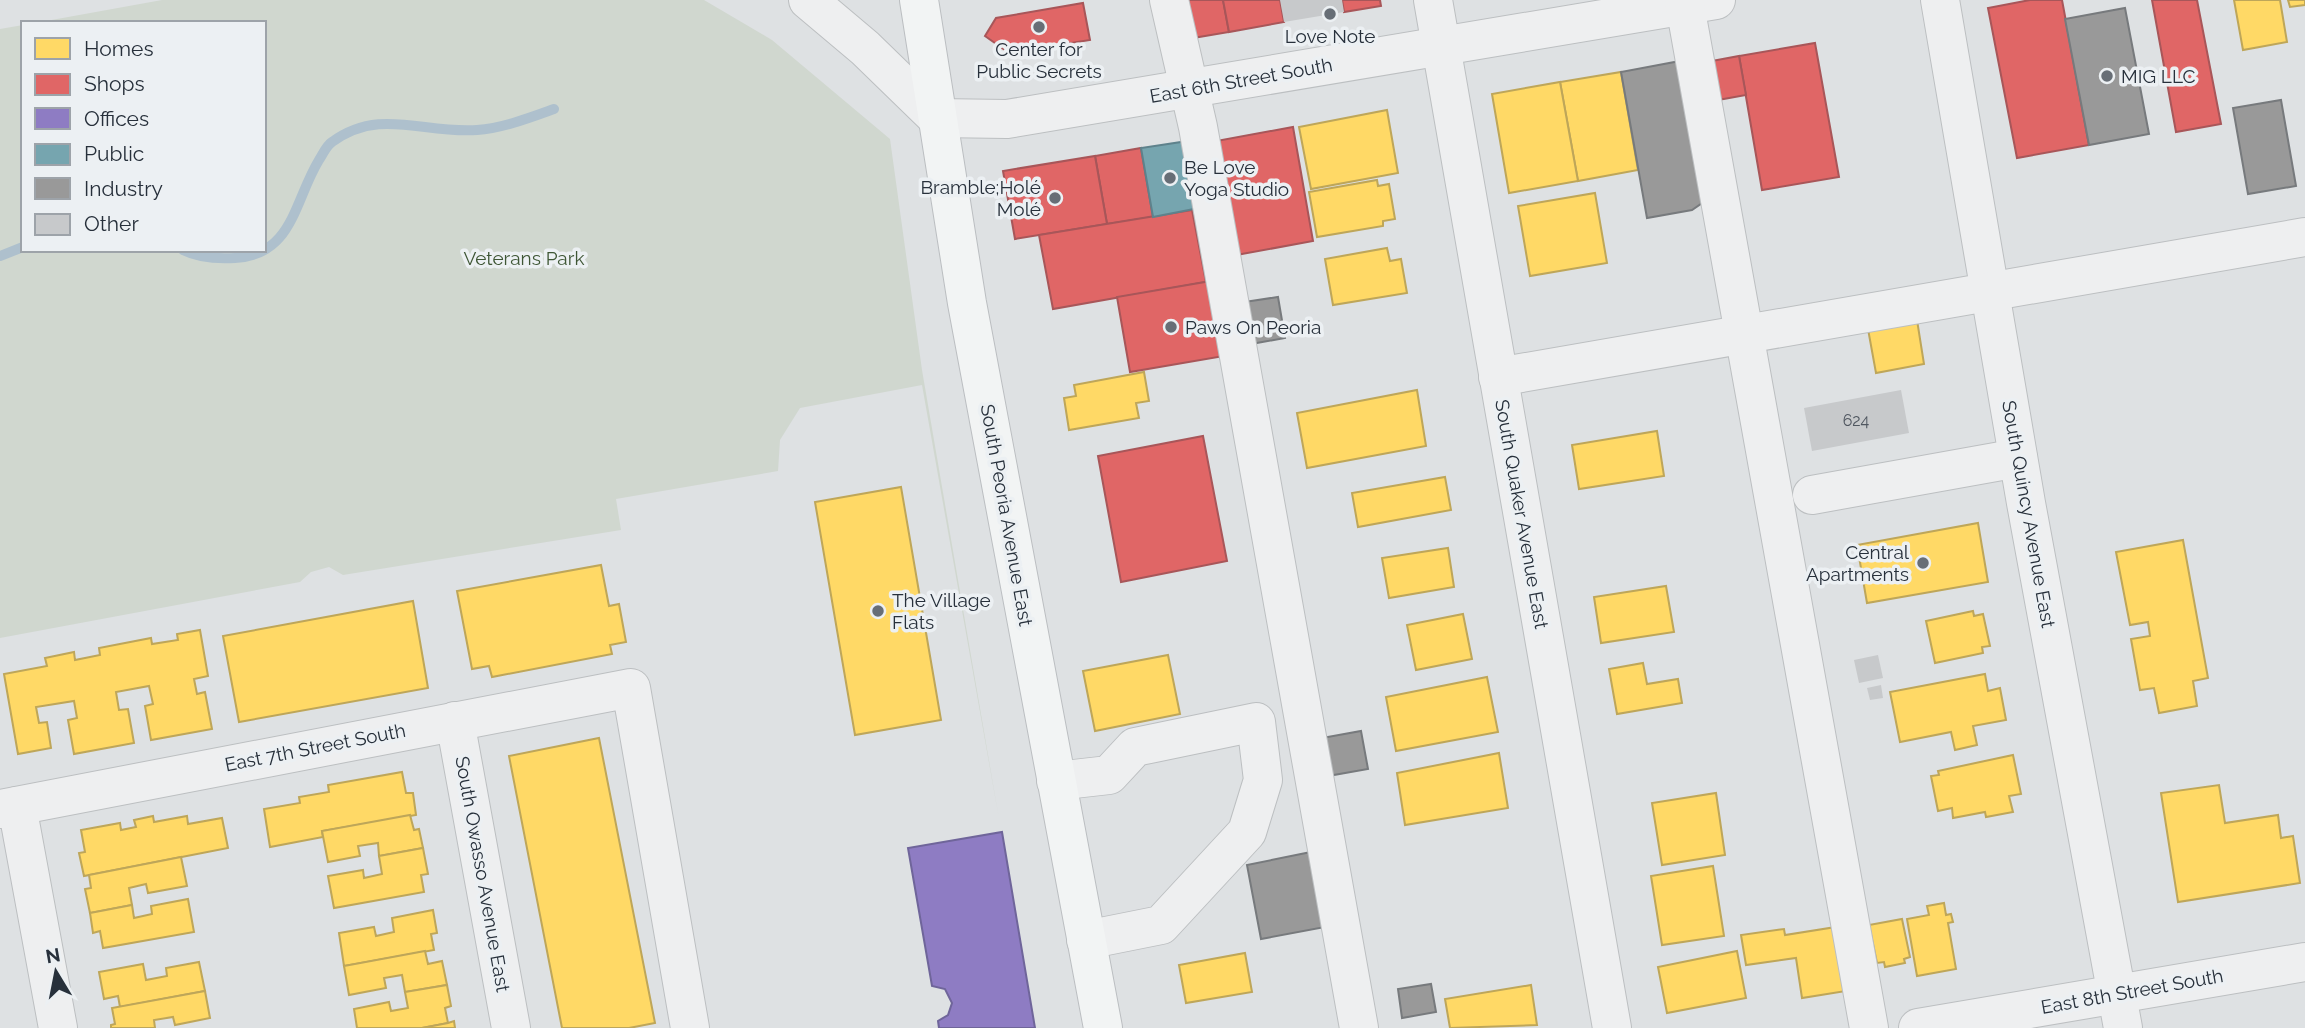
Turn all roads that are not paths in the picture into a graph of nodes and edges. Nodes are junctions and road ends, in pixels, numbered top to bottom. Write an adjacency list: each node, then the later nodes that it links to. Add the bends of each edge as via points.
1 (808, 0): 9 (street)
2 (919, 0): 9 (main road, South Peoria Avenue East)
3 (1169, 0): 8 (street)
4 (1433, 0): 7 (street, South Quaker Avenue East)
5 (1940, 0): 11 (street, South Quincy Avenue East)
6 (1695, 2): 7 (street, East 6th Street South); 12 (street)
7 (1442, 45): 8 (street, East 6th Street South); 13 (street, South Quaker Avenue East)
8 (1188, 88): 9 (street, East 6th Street South, via 1007,119); 26 (street)
9 (937, 118): 17 (main road, South Peoria Avenue East)
10 (2305, 237): 11 (street)
11 (1990, 290): 12 (street); 14 (street, South Quincy Avenue East)
12 (1744, 335): 13 (street); 28 (street)
13 (1498, 377): 27 (street, South Quaker Avenue East)
14 (2018, 458): 15 (street); 21 (street, South Quincy Avenue East)
15 (1812, 495)
16 (455, 721): 18 (street, East 7th Street South); 23 (street, South Owasso Avenue East); 24 (street, East 7th Street South, via 631,688)
17 (1056, 780): 19 (main road, South Peoria Avenue East); 19 (street, via 1109,775 1135,747 1255,722 1263,780 1247,832 1161,925)
18 (9, 807): 22 (street)
19 (1086, 940): 25 (main road, South Peoria Avenue East)
20 (2305, 962): 21 (street, East 8th Street South)
21 (2120, 1011): 29 (street, East 8th Street South)
22 (58, 1028)
23 (511, 1028)
24 (690, 1028)
25 (1103, 1028)
26 (1359, 1028)
27 (1612, 1028)
28 (1868, 1028)
29 (1918, 1028)

